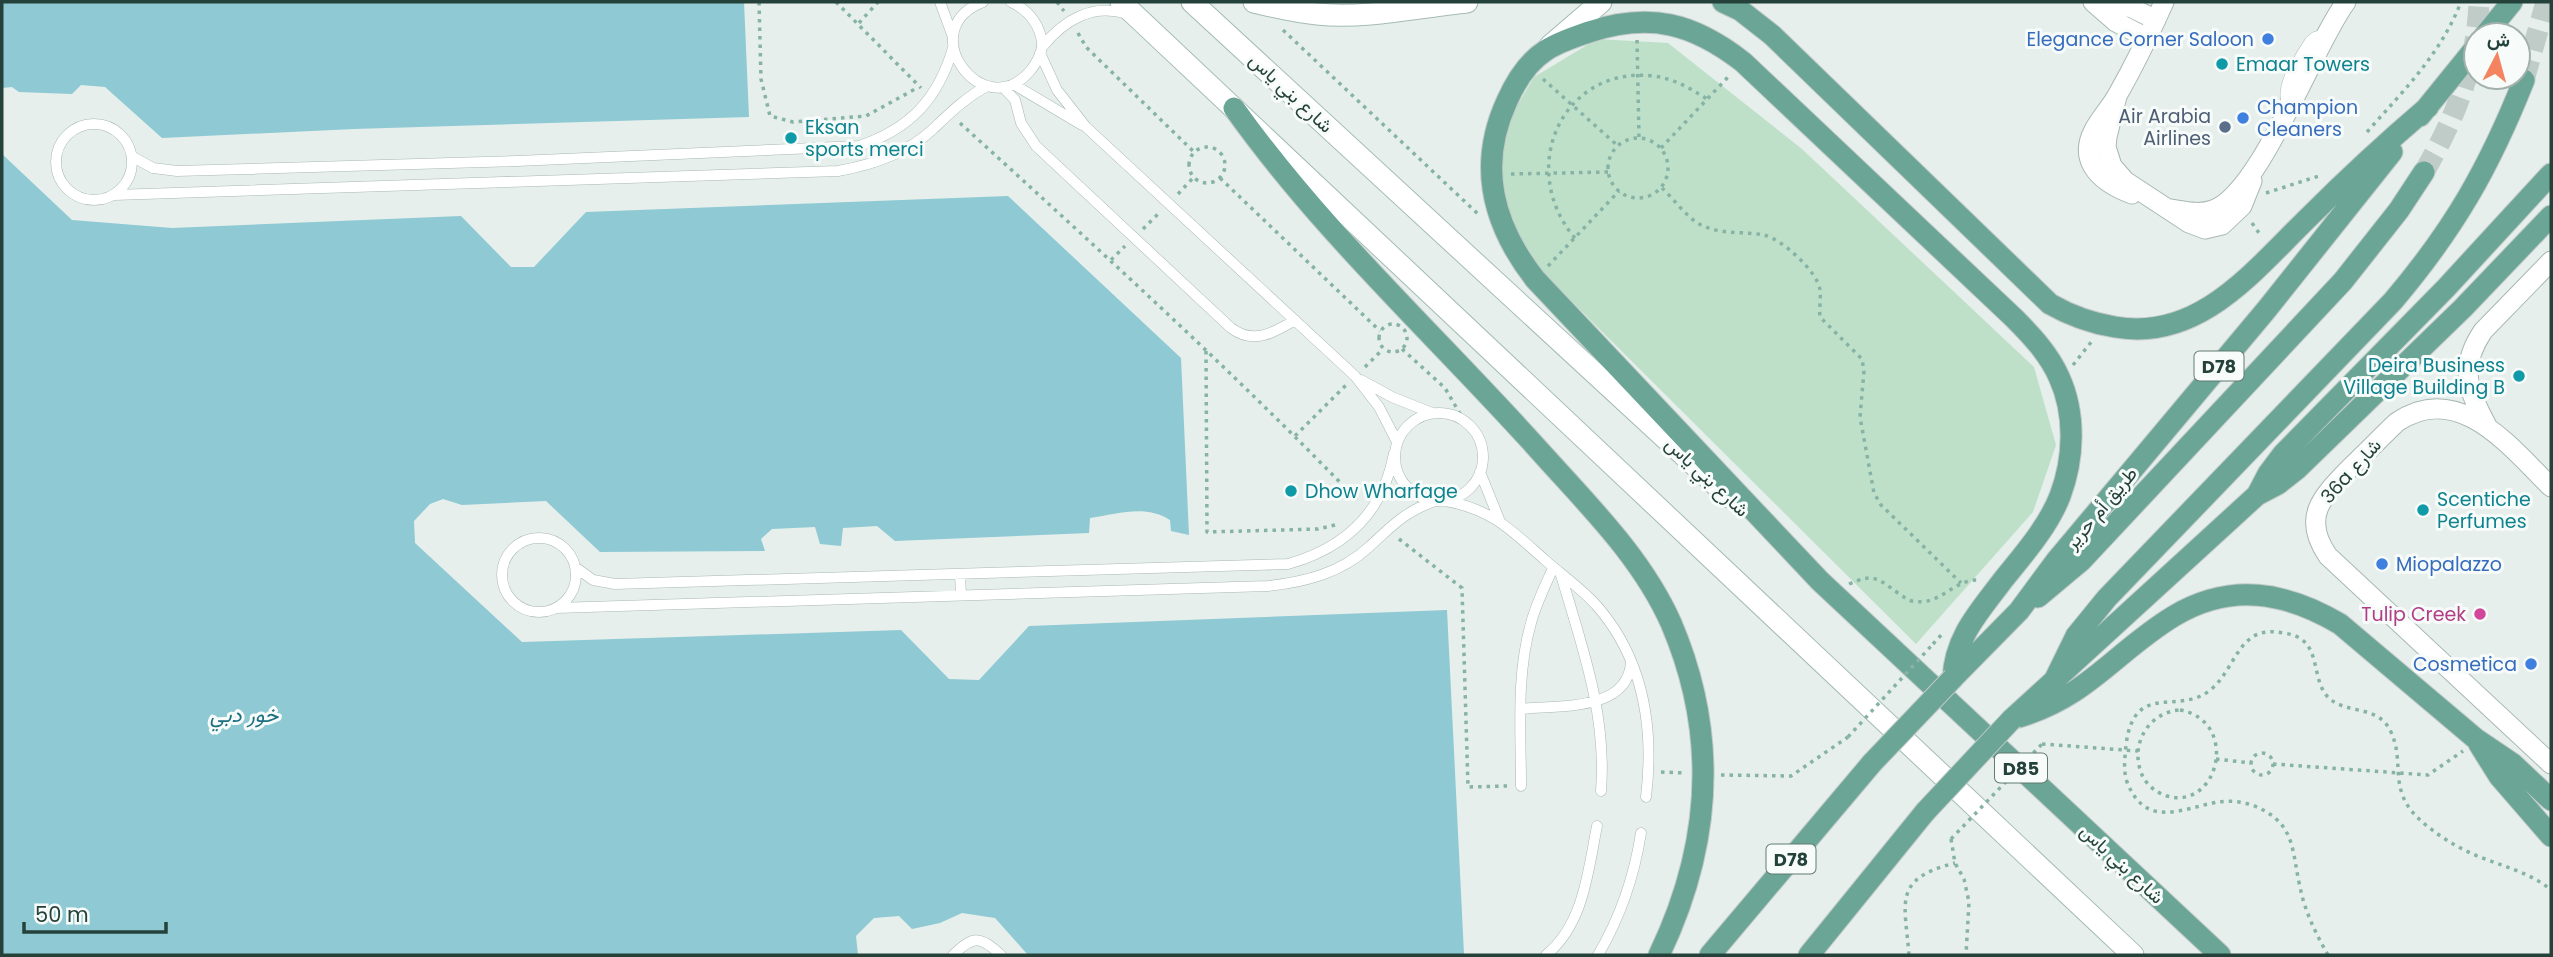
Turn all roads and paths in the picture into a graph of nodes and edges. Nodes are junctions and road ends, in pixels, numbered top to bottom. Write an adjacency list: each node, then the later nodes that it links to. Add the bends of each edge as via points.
1 (759, 2): 36 (path, via 761,79 770,116 793,122 866,116)
2 (836, 2): 25 (path)
3 (877, 2): 25 (path)
4 (940, 2): 27 (lane)
5 (983, 2): 27 (lane, via 960,19)
6 (1011, 2): 28 (lane, via 1033,18 1040,31)
7 (1057, 2): 21 (path)
8 (1121, 2): 20 (main road)
9 (1192, 2): 102 (main road, شارع بني ياس / D85)
10 (1254, 2): 11 (main road, via 1285,10 1352,15)
11 (1467, 2)
12 (1601, 2): 29 (main road)
13 (1723, 2): 77 (main road, via 1772,34 2042,297 2068,314)
14 (2093, 2): 26 (street, via 2116,22)
15 (2109, 2): 19 (street)
16 (2461, 2): 45 (path, via 2430,62)
17 (2512, 2): 24 (main road)
18 (2343, 4): 52 (street)
19 (2160, 11): 26 (street)
20 (1138, 18): 21 (lane, via 1103,11); 42 (main road)
21 (1070, 20): 28 (lane); 49 (path, via 1086,47)
22 (1273, 21): 68 (path, via 1486,223)
23 (1636, 21): 29 (main road, via 1605,27); 30 (main road, via 1692,30); 33 (path)
24 (2496, 21)
25 (859, 23): 36 (path)
26 (2147, 38): 67 (street, via 2089,148 2097,173 2111,186)
27 (953, 44): 34 (lane, via 964,72); 38 (lane)
28 (1041, 50): 35 (lane, via 1025,77); 44 (lane, via 1057,90)
29 (1546, 50): 32 (main road)
30 (1743, 62): 39 (path); 83 (main road, via 2014,318)
31 (2462, 64): 41 (main road, طريق أم حرير / D78)
32 (1528, 66): 40 (path); 56 (main road, via 1500,117)
33 (1637, 76): 39 (path, via 1668,79); 40 (path, via 1602,84); 46 (path)
34 (987, 86): 35 (lane); 43 (lane)
35 (1008, 86): 44 (lane); 70 (lane, via 1021,123 1036,146)
36 (920, 87): 38 (path)
37 (2520, 91): 110 (main road, via 2483,175 2426,261 2393,301 2107,598 2076,636)
38 (930, 97): 51 (lane, via 899,129 859,146)
39 (1707, 99): 48 (path)
40 (1572, 106): 47 (path); 55 (path, via 1553,137)
41 (2428, 107): 77 (main road, via 2208,310 2159,328); 106 (main road, طريق أم حرير / D78)
42 (1234, 108): 123 (main road, via 1309,205 1516,424 1630,554 1664,610 1684,659 1697,709); 142 (main road)
43 (948, 112): 60 (lane, via 931,131 899,152 863,167); 73 (path)
44 (1086, 127): 66 (lane)
45 (2367, 132)
46 (1639, 138): 47 (path); 48 (path)
47 (1618, 146): 53 (path)
48 (1661, 148): 62 (path, via 1668,164)
49 (1194, 152): 58 (path, via 1188,165); 59 (path, via 1207,146 1220,152 1226,165)
50 (133, 157): 51 (lane, via 153,169 177,171); 64 (lane, via 127,183); 64 (lane, via 122,135 100,124 76,128 60,145 56,170 68,191 90,200)
51 (517, 161): 60 (lane)
52 (2259, 161): 65 (street); 67 (street, via 2238,190 2218,207 2203,212)
53 (1608, 172): 55 (path); 63 (path)
54 (2424, 172): 106 (main road, via 2343,281 2081,561)
55 (1547, 173): 56 (path); 71 (path, via 1552,201)
56 (1491, 174): 68 (main road)
57 (2551, 174): 91 (main road, via 2283,454)
58 (1194, 178): 59 (path, via 1207,183); 66 (path)
59 (1220, 178): 78 (path)
60 (517, 181): 64 (lane)
61 (2321, 182): 65 (path, via 2331,173)
62 (1662, 188): 63 (path, via 1644,198); 101 (path, via 1698,223 1719,231 1763,235 1787,246 1815,278 1820,317 1862,359 1860,417 1874,493)
63 (1619, 191): 71 (path)
64 (114, 195)
65 (2246, 199): 67 (street, via 2230,220 2214,228 2197,227); 72 (path, via 2251,221)
66 (1168, 203): 70 (path); 76 (lane)
67 (2164, 206)
68 (1498, 216): 75 (main road, via 1517,256)
69 (2551, 216): 91 (main road, via 2297,469)
70 (1134, 238): 73 (path); 76 (lane, via 1238,333 1263,337)
71 (1575, 238): 75 (path)
72 (2265, 240)
73 (1110, 261): 81 (path)
74 (2551, 261): 86 (street, via 2483,331 2468,360 2470,391)
75 (1535, 279): 102 (main road)
76 (1295, 320): 82 (lane)
77 (2102, 325): 83 (path)
78 (1380, 331): 79 (path); 80 (path, via 1390,323 1403,327 1408,338)
79 (1383, 349): 80 (path); 82 (path)
80 (1402, 349): 85 (path, via 1445,388)
81 (1206, 351): 87 (path); 95 (path, via 1207,531 1318,529 1334,526)
82 (1355, 376): 84 (lane); 87 (path); 88 (lane, via 1379,407)
83 (2060, 377): 109 (main road, via 2071,439 2059,498 1963,635)
84 (1432, 413): 85 (lane); 88 (lane, via 1407,426)
85 (1463, 419): 89 (lane, via 1481,443)
86 (2487, 426): 90 (street); 120 (street, 36a شارع, via 2452,410 2409,413 2322,498 2315,528 2328,556)
87 (1295, 436): 94 (path, via 1361,504)
88 (1395, 448): 93 (lane, via 1395,465 1405,485); 100 (lane, via 1379,499 1353,531 1334,546 1300,561)
89 (1480, 472): 92 (lane, via 1467,491); 96 (lane)
90 (2551, 487)
91 (2257, 495): 110 (main road)
92 (1446, 500): 93 (lane); 96 (lane)
93 (1435, 501): 97 (lane)
94 (1352, 511)
95 (1343, 518)
96 (1499, 520): 99 (lane)
97 (1386, 529): 104 (lane, via 1346,564 1295,583); 124 (path, via 1462,589 1468,787)
98 (575, 567): 100 (lane, via 593,580 615,583); 105 (lane, via 572,591); 105 (lane, via 562,547 540,538 527,540 508,554 503,566 504,590 520,608 532,612)
99 (1557, 571): 108 (lane, via 1595,604); 111 (lane); 112 (lane, via 1531,623 1523,661)
100 (960, 574): 104 (lane)
101 (1961, 583): 102 (path, via 1929,603 1910,601 1867,576); 103 (path, via 1985,580)
102 (1826, 586): 143 (main road, شارع بني ياس / D85)
103 (1976, 591)
104 (961, 596): 105 (lane)
105 (556, 608)
106 (2019, 611): 109 (main road, طريق أم حرير / D78)
107 (1951, 623): 123 (path, bridge, via 1849,737 1791,776)
108 (1631, 661): 111 (lane, via 1623,687); 121 (lane, via 1645,704)
109 (1954, 678): 138 (main road, طريق أم حرير / D78, bridge, via 1872,763)
110 (2054, 681): 113 (main road)
111 (1597, 701): 112 (lane); 125 (lane)
112 (1521, 709): 124 (lane)
113 (2012, 719): 114 (main road, via 2078,691 2174,616 2230,595 2260,595 2288,599 2340,624); 139 (main road, bridge, via 1925,812)
114 (2476, 739): 122 (path, via 2428,775); 127 (main road, via 2513,764); 129 (main road, via 2499,776)
115 (2126, 751): 116 (path); 122 (path, via 2127,735 2142,708 2208,692 2249,637 2278,632 2308,645 2326,695 2383,719 2393,738); 131 (path, bridge, via 2042,744 1951,839); 144 (path, via 2127,781 2143,804 2157,812 2239,802 2276,818 2291,837 2312,927)
116 (2138, 752): 117 (path, via 2140,770 2149,786 2174,798 2192,795 2207,784); 117 (path, via 2143,733 2154,719 2180,710 2206,723 2216,740)
117 (2216, 759): 118 (path)
118 (2250, 763): 119 (path, via 2263,753); 119 (path, via 2261,776 2272,771)
119 (2273, 764): 122 (path)
120 (2551, 764)
121 (1649, 771): 123 (path); 126 (lane)
122 (2398, 773): 132 (path, via 2406,803 2433,831)
123 (1703, 775): 137 (main road, via 1696,850 1683,899)
124 (1521, 786)
125 (1601, 790)
126 (1646, 797)
127 (2551, 800)
128 (1597, 827): 135 (lane, via 1580,903 1570,927)
129 (2548, 830)
130 (1641, 833): 136 (lane, via 1626,900)
131 (1955, 863): 140 (path, via 1913,881 1905,895); 141 (path, via 1969,902)
132 (2551, 890)
133 (954, 955): 134 (lane, via 975,940 984,941)
134 (1001, 955)
135 (1546, 955)
136 (1598, 955)
137 (1658, 955)
138 (1710, 955)
139 (1809, 955)
140 (1909, 955)
141 (1966, 955)
142 (2133, 955)
143 (2220, 955)
144 (2328, 955)

